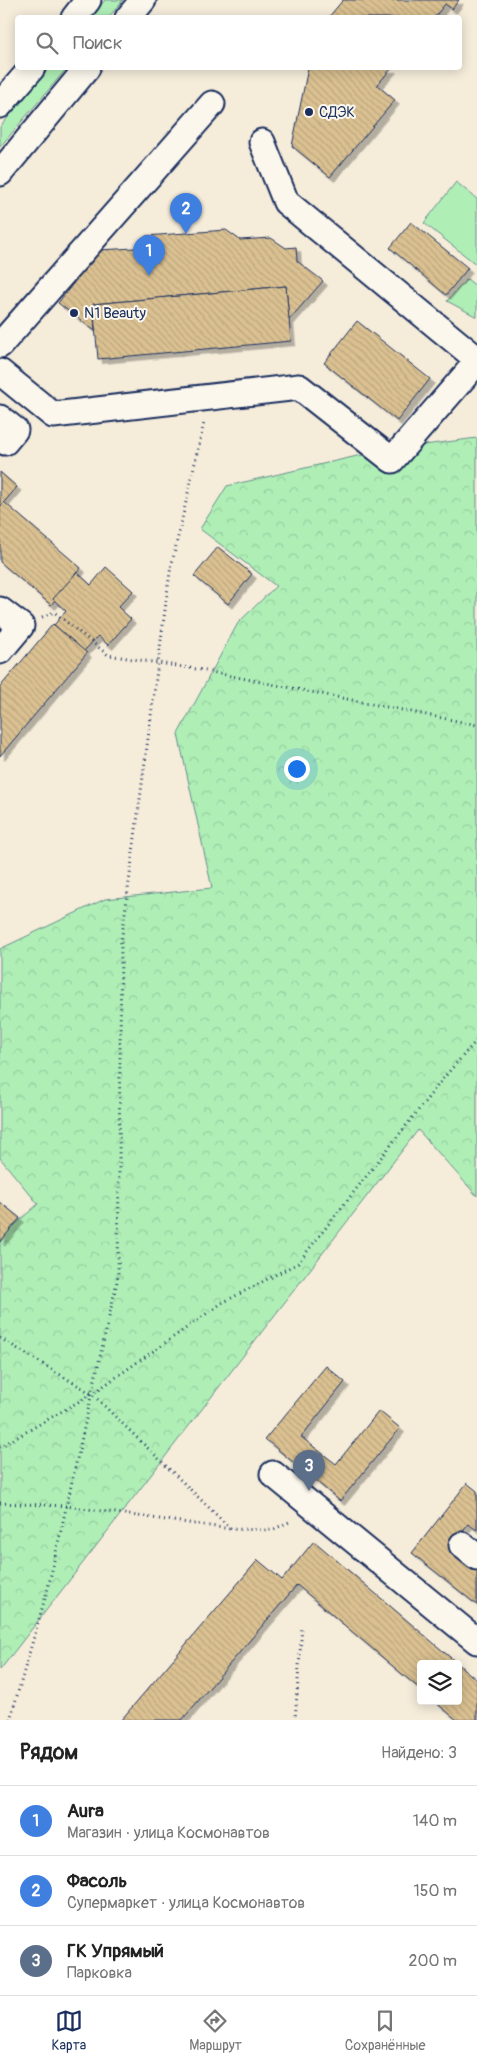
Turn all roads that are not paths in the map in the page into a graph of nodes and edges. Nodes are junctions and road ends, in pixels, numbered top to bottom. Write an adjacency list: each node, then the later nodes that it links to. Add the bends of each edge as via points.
1 (88, 0): 3 (street)
2 (143, 0): 4 (street)
3 (76, 15)
4 (130, 15)
5 (30, 70): 8 (street)
6 (85, 70): 10 (street)
7 (212, 104): 11 (street)
8 (0, 105)
9 (262, 142): 12 (street, via 286,202)
10 (0, 173)
11 (0, 345)
12 (477, 361): 13 (street, via 392,460 299,387 53,415)
13 (0, 372)
14 (0, 610): 15 (street, via 21,626)
15 (0, 651)
16 (273, 1474): 17 (street)
17 (477, 1641)

